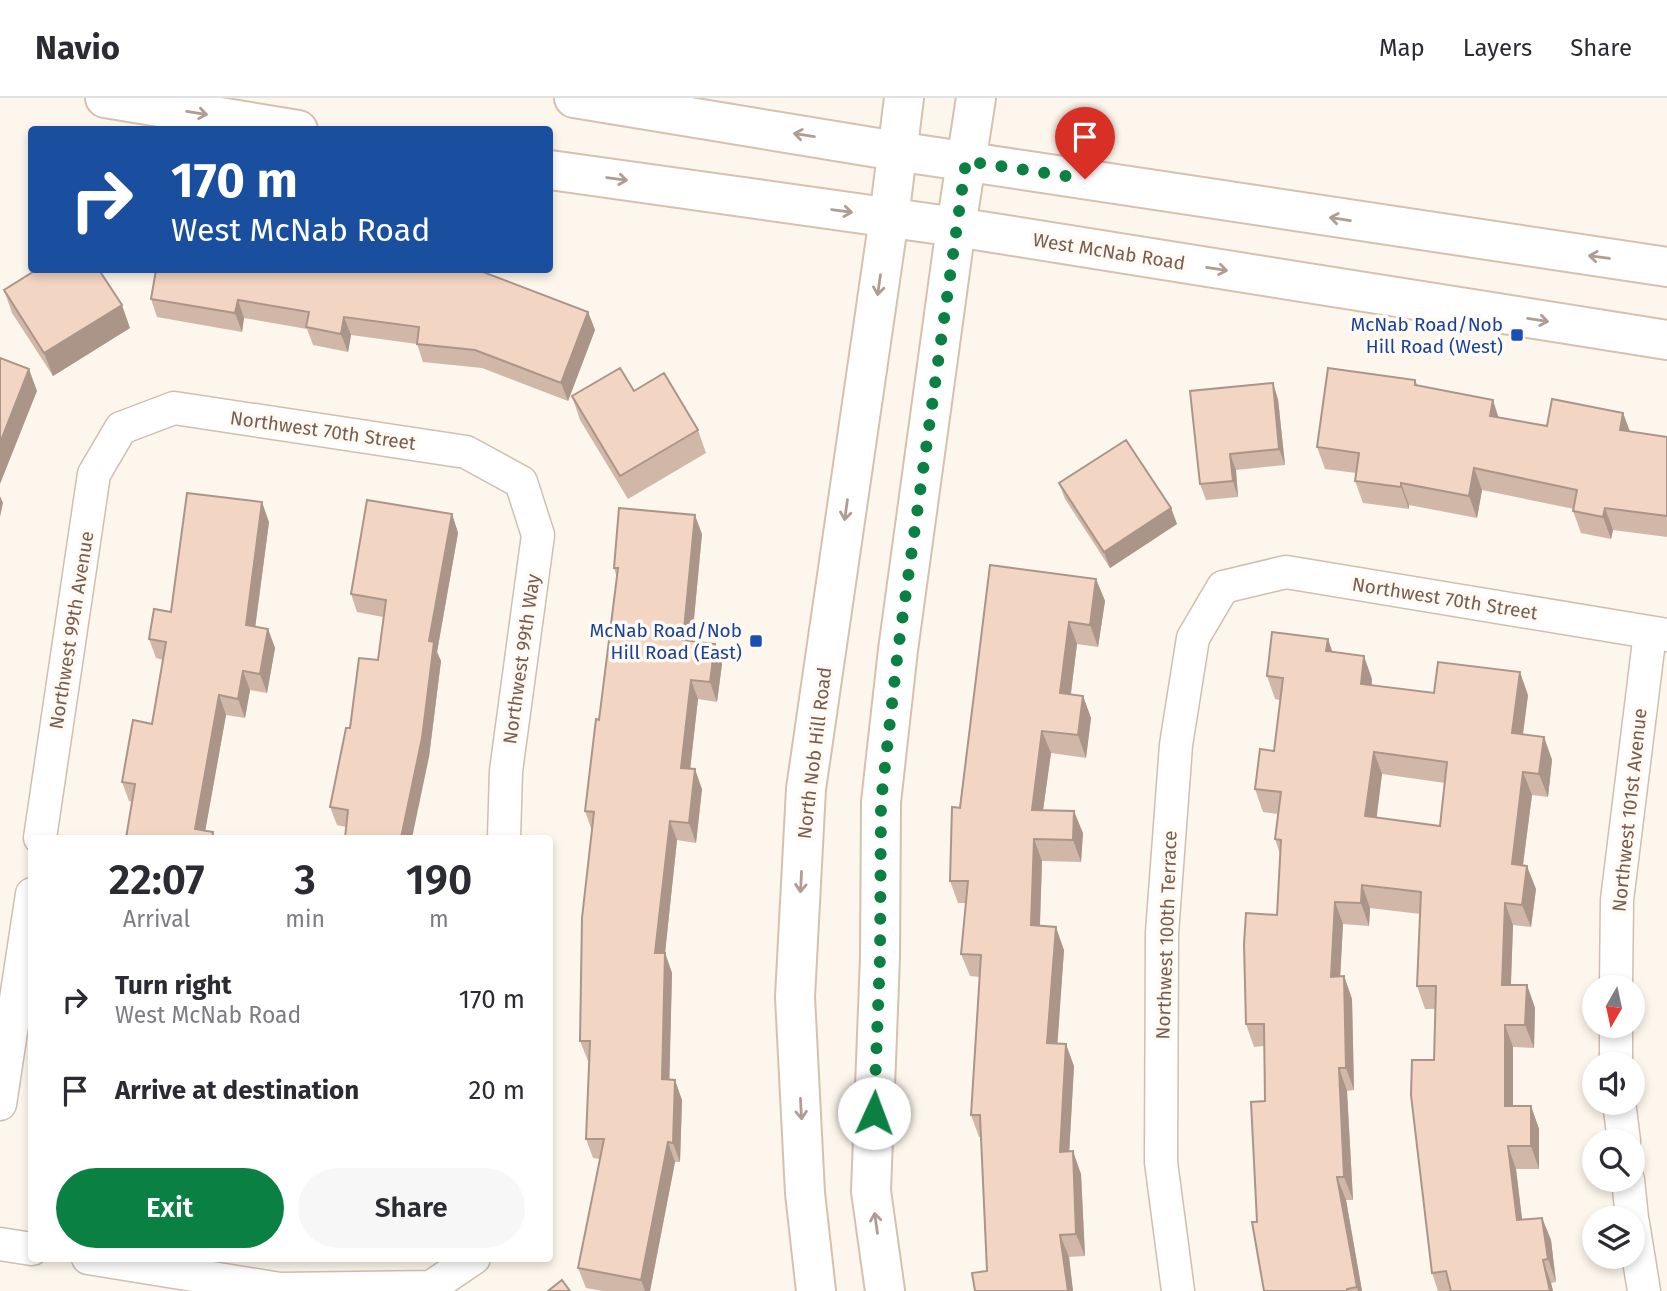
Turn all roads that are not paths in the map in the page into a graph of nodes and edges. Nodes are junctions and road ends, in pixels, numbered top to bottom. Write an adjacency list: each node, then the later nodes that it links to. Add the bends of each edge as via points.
1 (106, 98): 5 (main road, one-way to 5)
2 (575, 98): 6 (main road, one-way to 2)
3 (904, 98): 6 (main road, North Nob Hill Road)
4 (976, 98): 7 (main road)
5 (274, 126)
6 (896, 150): 7 (main road); 9 (main road, North Nob Hill Road)
7 (966, 161): 10 (main road); 11 (main road, one-way to 7)
8 (553, 170): 9 (main road, West McNab Road, one-way to 9)
9 (889, 218): 10 (main road, West McNab Road); 27 (main road, North Nob Hill Road, one-way to 27, via 806,789 795,997 805,1193)
10 (956, 227): 12 (main road, West McNab Road, one-way to 12); 28 (main road, one-way to 10, via 871,1191 881,802)
11 (1667, 267)
12 (1667, 340)
13 (121, 428): 14 (street, Northwest 70th Street, via 174,408 466,452); 17 (street, Northwest 99th Avenue, via 94,474)
14 (521, 482): 18 (street, Northwest 99th Way, via 538,535 506,771)
15 (1223, 587): 16 (street, Northwest 70th Street, via 1286,572); 29 (street, Northwest 100th Terrace, via 1193,638 1176,745 1162,933 1161,1162)
16 (1658, 634): 20 (street, Northwest 101st Avenue, via 1617,900)
17 (40, 835)
18 (504, 835)
19 (28, 920): 21 (street)
20 (1616, 975)
21 (0, 1104)
22 (0, 1244): 23 (street)
23 (28, 1248)
24 (113, 1262): 25 (street, via 280,1289 431,1287)
25 (468, 1262)
26 (1640, 1269): 30 (street)
27 (816, 1291)
28 (885, 1291)
29 (1178, 1291)
30 (1644, 1291)

